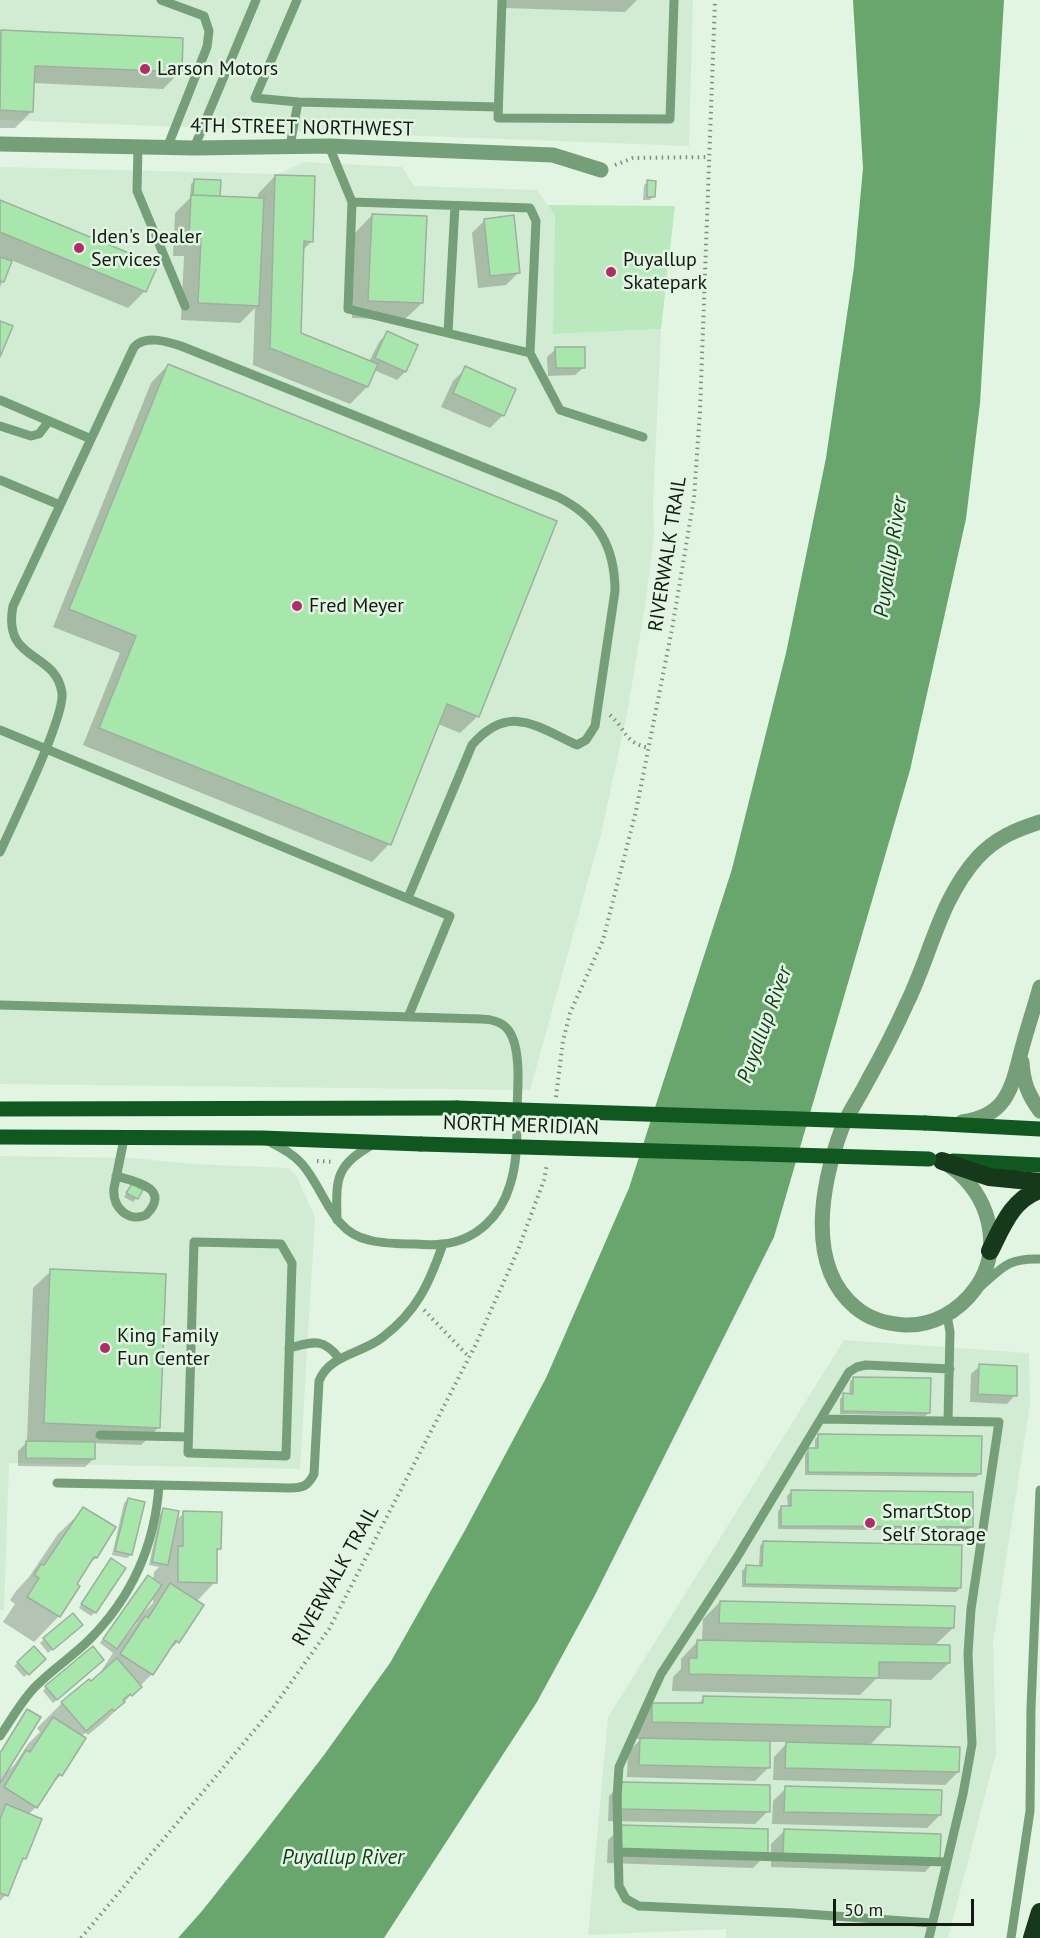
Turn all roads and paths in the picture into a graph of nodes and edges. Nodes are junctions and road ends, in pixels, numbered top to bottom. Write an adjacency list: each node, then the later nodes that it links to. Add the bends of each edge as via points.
1 (161, 0): 13 (lane, via 204,16 209,31 207,47)
2 (256, 0): 14 (lane)
3 (297, 0): 7 (lane, via 255,99)
4 (502, 0): 8 (lane)
5 (674, 0): 8 (lane, via 670,119 498,118)
6 (715, 0): 15 (path, RIVERWALK TRAIL)
7 (297, 102): 8 (lane); 10 (lane)
8 (498, 107)
9 (0, 144): 12 (street, 4TH STREET NORTHWEST)
10 (290, 146): 11 (street, 4TH STREET NORTHWEST); 14 (street, 4TH STREET NORTHWEST)
11 (329, 146): 16 (street, 4TH STREET NORTHWEST, via 553,155); 17 (lane)
12 (138, 147): 13 (street, 4TH STREET NORTHWEST); 19 (lane, via 137,191)
13 (167, 148): 14 (street, 4TH STREET NORTHWEST)
14 (194, 148)
15 (709, 157): 16 (path, via 633,158); 31 (path, RIVERWALK TRAIL, via 694,498)
16 (601, 170)
17 (352, 202): 18 (lane); 20 (lane, via 348,309)
18 (455, 206): 20 (lane); 21 (lane, via 530,208 536,221)
19 (185, 306)
20 (448, 332): 21 (lane)
21 (530, 352): 25 (lane, via 560,410)
22 (0, 400): 23 (lane)
23 (49, 421): 24 (lane, via 39,434 31,436); 26 (lane)
24 (0, 426)
25 (643, 437)
26 (91, 439): 28 (lane); 29 (lane, via 134,347 156,340 181,346 569,503 605,540 615,574)
27 (0, 480): 28 (lane)
28 (60, 505): 32 (lane, via 11,616 14,639 52,672 61,687 61,709)
29 (598, 708): 31 (path, via 618,722 635,744); 35 (lane, via 595,726 578,746 530,723 514,720 495,725 476,740)
30 (0, 730): 32 (lane)
31 (649, 747): 40 (path, RIVERWALK TRAIL, via 603,940 570,1013)
32 (45, 749): 34 (lane); 35 (lane)
33 (1040, 822): 63 (street, via 995,841 978,858 943,909 908,1002 843,1127 831,1165 823,1242 827,1268 840,1292 859,1310 896,1324 922,1324)
34 (0, 852)
35 (408, 898): 38 (lane, via 450,916)
36 (1040, 987): 39 (street)
37 (0, 1005): 38 (lane)
38 (408, 1017): 58 (lane, via 490,1019 510,1032 514,1046 518,1085 516,1156 510,1185 488,1224)
39 (1024, 1041): 42 (street, via 1023,1078); 43 (street, via 1012,1088 1001,1105 976,1120)
40 (556, 1097)
41 (0, 1109): 43 (main road, NORTH MERIDIAN, bridge, via 457,1108)
42 (1040, 1111)
43 (950, 1124): 44 (main road, NORTH MERIDIAN)
44 (1040, 1129)
45 (0, 1137): 47 (main road, NORTH MERIDIAN)
46 (262, 1138): 47 (main road, NORTH MERIDIAN); 48 (main road, NORTH MERIDIAN); 57 (lane, via 289,1151 303,1166)
47 (124, 1139): 53 (lane)
48 (375, 1143): 49 (main road, NORTH MERIDIAN, bridge); 57 (lane, via 343,1167 336,1193)
49 (935, 1160): 52 (main road, NORTH MERIDIAN); 54 (highway, via 989,1177); 59 (street, via 960,1173 971,1184 988,1216)
50 (310, 1161): 51 (path)
51 (334, 1162)
52 (1040, 1165)
53 (116, 1176): 53 (lane, via 113,1195 120,1209 133,1218 146,1215 154,1204 150,1188)
54 (1040, 1182)
55 (1040, 1190): 59 (highway, via 1014,1207)
56 (531, 1216): 66 (path, RIVERWALK TRAIL)
57 (337, 1220): 58 (lane, via 351,1233 370,1240)
58 (443, 1244): 62 (lane)
59 (990, 1251): 61 (street, via 983,1277)
60 (1040, 1259): 61 (lane, via 1008,1263)
61 (968, 1299): 63 (street)
62 (418, 1303): 65 (lane, via 381,1339); 66 (path)
63 (947, 1315): 67 (lane)
64 (289, 1348): 65 (lane, via 323,1344); 71 (lane, via 286,1456 188,1453); 71 (lane, via 292,1263 281,1244 194,1242)
65 (339, 1358): 73 (lane, via 330,1364 320,1381 314,1474 310,1483 302,1488)
66 (469, 1358): 80 (path, RIVERWALK TRAIL, via 329,1629 273,1707)
67 (950, 1369): 68 (lane, via 857,1367 849,1372); 69 (lane)
68 (822, 1419): 69 (lane); 76 (lane, via 661,1674 619,1767)
69 (948, 1421): 77 (lane, via 999,1422 969,1632 972,1744)
70 (100, 1435): 71 (lane)
71 (188, 1437)
72 (57, 1482): 73 (lane)
73 (159, 1485): 75 (lane, via 150,1540 126,1593 87,1641 32,1689)
74 (1040, 1490): 82 (lane, via 1030,1811)
75 (0, 1736)
76 (618, 1852): 77 (lane); 79 (lane, via 619,1886 626,1899 639,1906)
77 (947, 1862): 79 (lane)
78 (1040, 1912): 83 (highway)
79 (932, 1923): 81 (lane)
80 (81, 1938)
81 (929, 1938)
82 (1011, 1938)
83 (1032, 1938)

